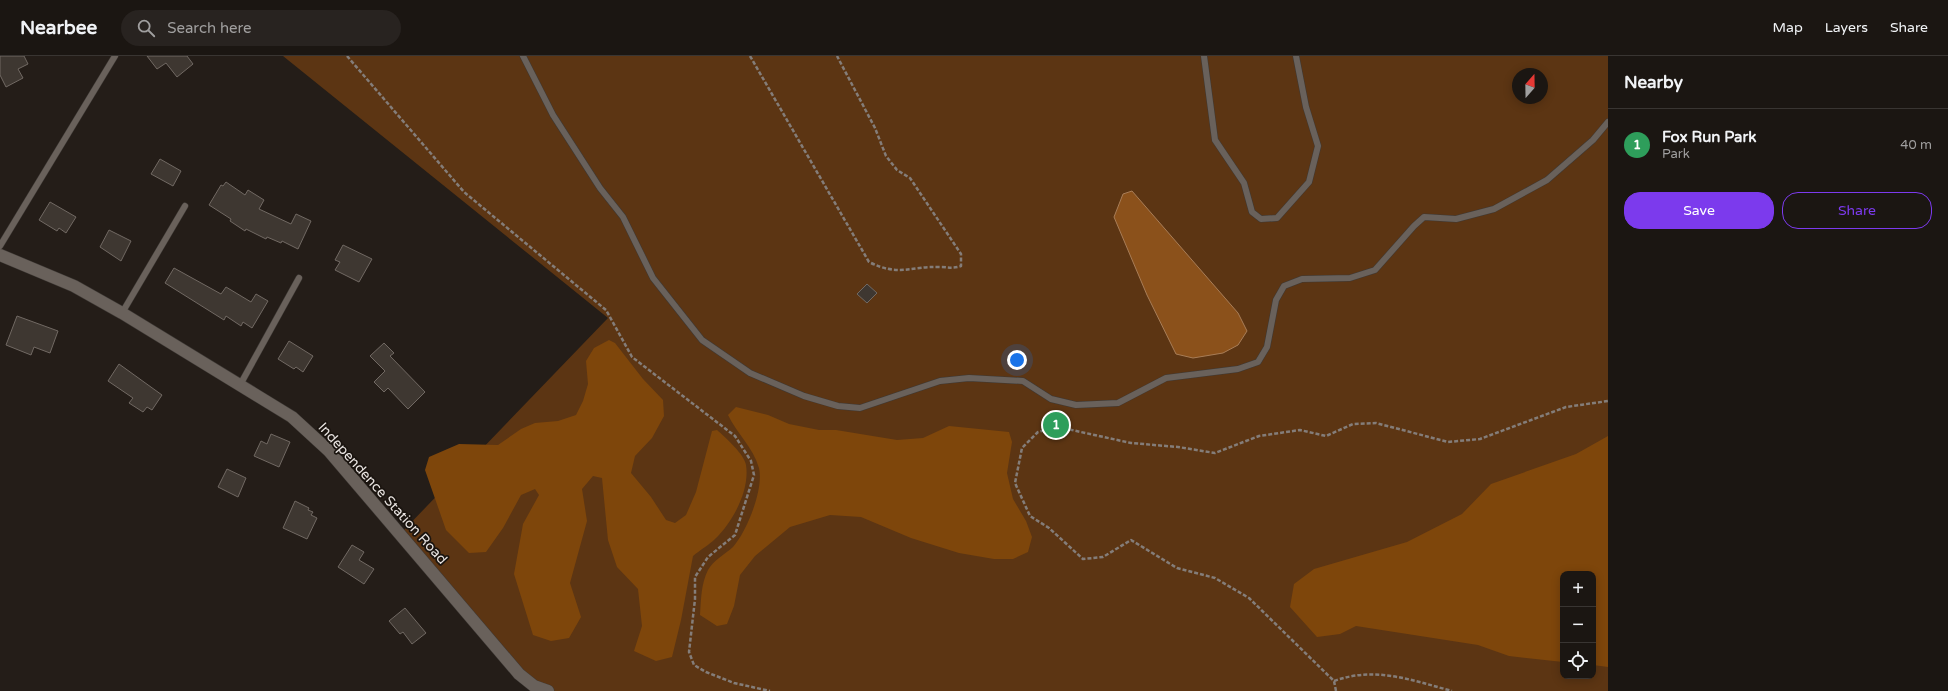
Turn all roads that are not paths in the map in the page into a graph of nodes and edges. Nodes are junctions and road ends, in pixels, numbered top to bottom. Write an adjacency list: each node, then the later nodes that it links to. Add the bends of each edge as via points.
1 (115, 56): 7 (lane)
2 (523, 56): 5 (lane, via 553,115 600,188 623,217 653,278 702,340 750,374 804,396 838,406 860,408 940,381 969,378 1023,381 1051,399 1076,405 1118,403 1166,378 1238,369 1258,362 1267,347 1276,300 1284,286 1302,279 1350,278 1375,270 1424,217 1456,219 1494,208 1547,180 1593,140)
3 (1204, 56): 4 (lane, via 1215,140 1244,183 1252,212 1261,219 1277,218 1309,182 1318,146 1306,107)
4 (1296, 56)
5 (1608, 122)
6 (185, 206): 10 (lane)
7 (0, 246)
8 (0, 255): 10 (street, Independence Station Road, via 74,286)
9 (299, 278): 11 (lane)
10 (122, 313): 11 (street, Independence Station Road)
11 (240, 385): 12 (street, Independence Station Road, via 292,417 329,451)
12 (533, 688): 13 (street, Independence Station Road)
13 (548, 691)

